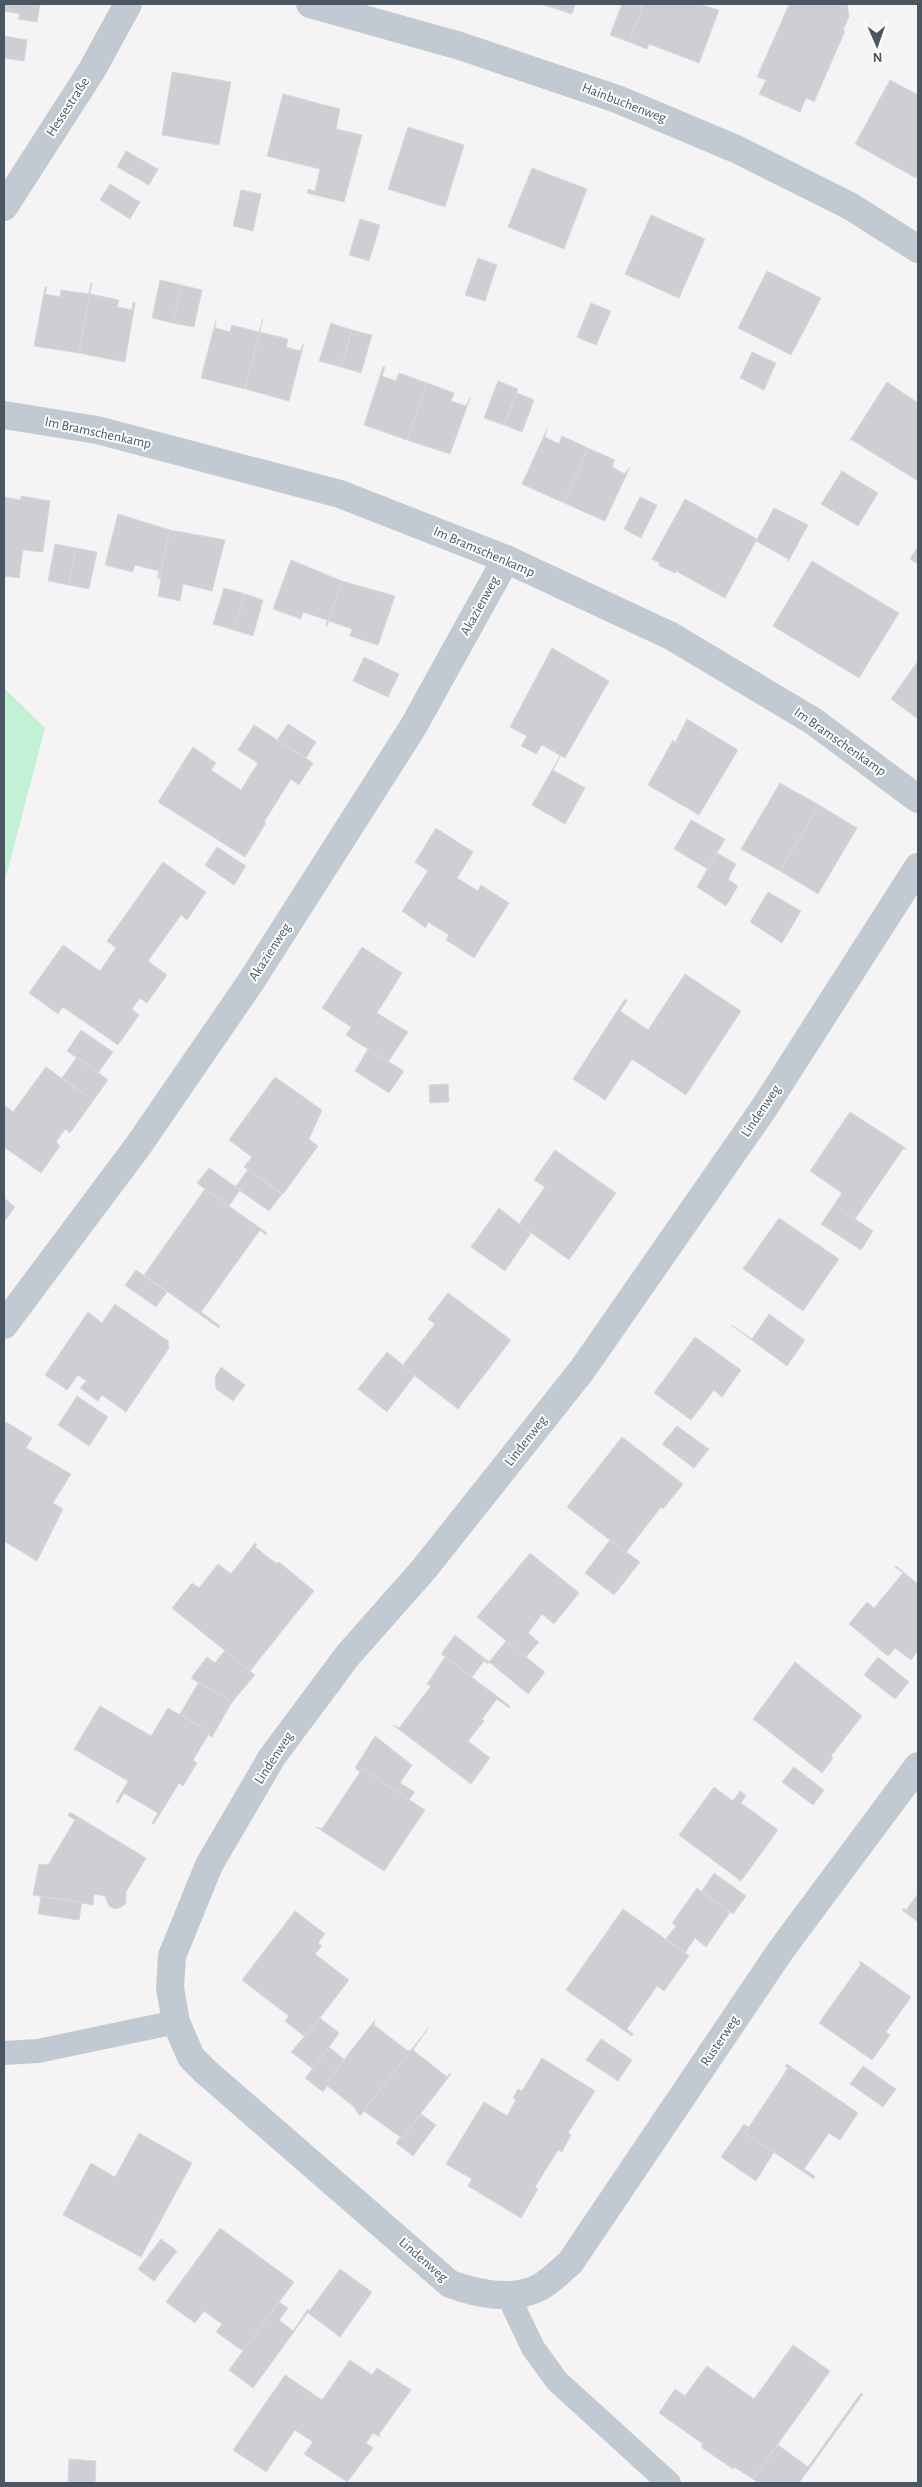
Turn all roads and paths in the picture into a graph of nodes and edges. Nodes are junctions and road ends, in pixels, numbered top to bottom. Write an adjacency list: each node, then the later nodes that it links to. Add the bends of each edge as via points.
1 (128, 4): 3 (street, Hessestraße, via 92,70)
2 (310, 4): 4 (street, Hainbuchenweg, via 460,46 617,99 736,149 850,206)
3 (4, 207)
4 (918, 249)
5 (4, 414): 6 (street, Im Bramschenkamp, via 97,430 340,494)
6 (506, 559): 7 (street, Im Bramschenkamp, via 671,636 813,721); 9 (street, Akazienweg, via 413,727 255,975 138,1146)
7 (918, 799)
8 (918, 867): 11 (street, Lindenweg, via 764,1108 582,1370 424,1569 348,1654 272,1757 209,1865 172,1956 170,1988)
9 (4, 1326)
10 (918, 1766): 13 (street, Rüsterweg, via 781,1950 570,2263 539,2287)
11 (176, 2022): 12 (lane, via 38,2050); 13 (street, Lindenweg, via 191,2056 206,2072 450,2284 480,2294)
12 (4, 2053)
13 (508, 2295): 14 (lane, via 533,2348 557,2381)
14 (669, 2483)

